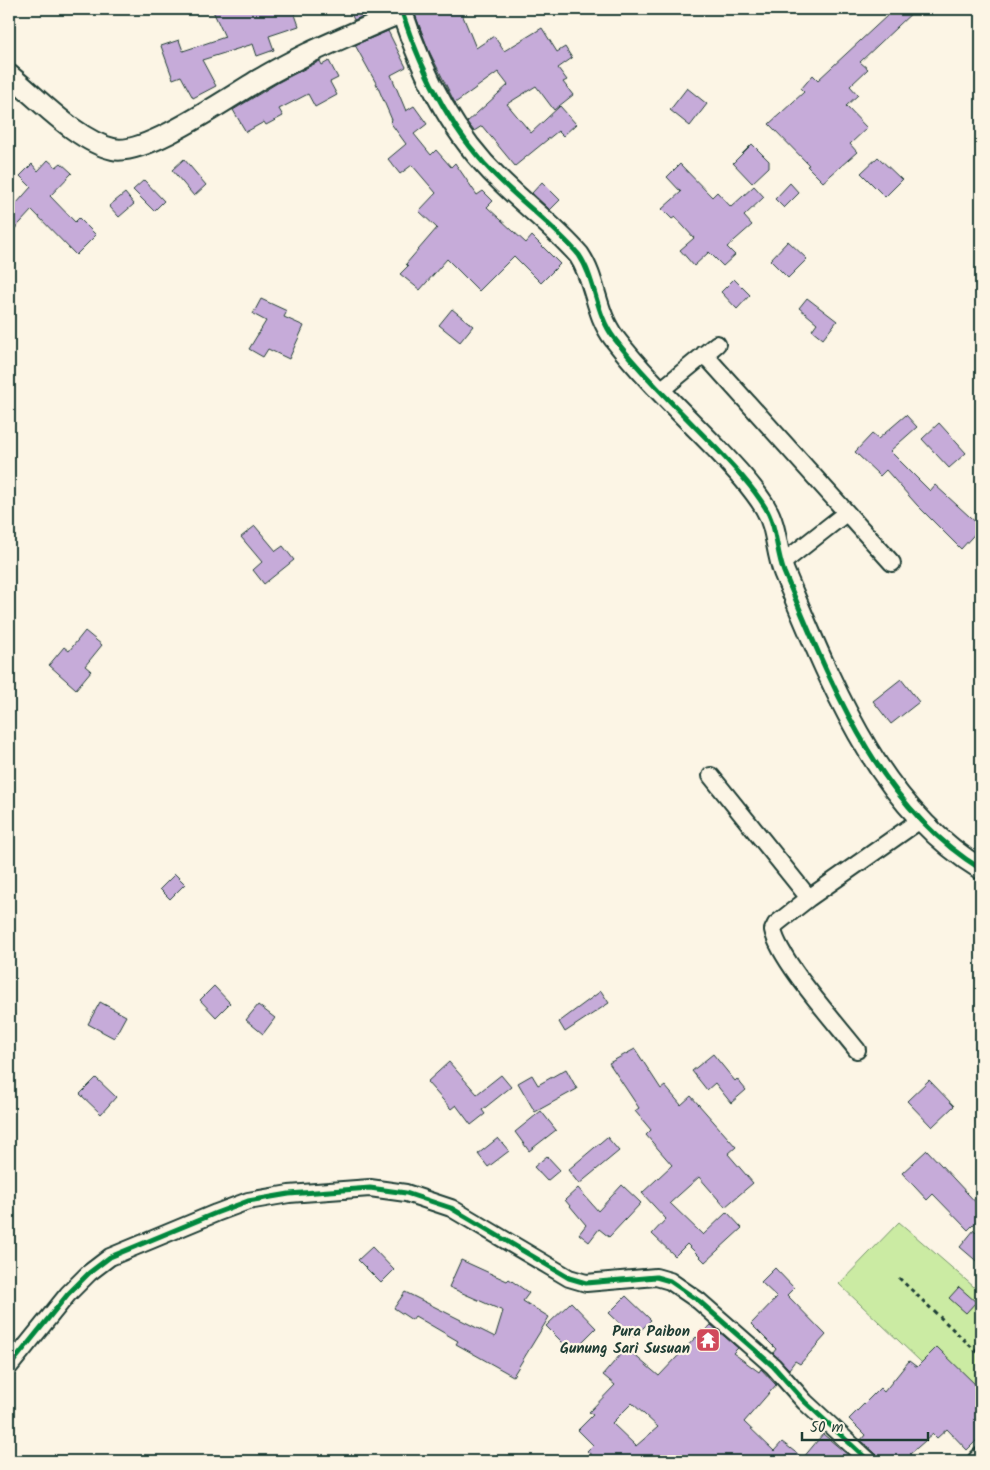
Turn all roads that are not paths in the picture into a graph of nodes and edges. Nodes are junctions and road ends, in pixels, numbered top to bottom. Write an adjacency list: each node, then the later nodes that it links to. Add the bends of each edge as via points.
1 (402, 10): 2 (street, via 308,53 164,135 134,147 115,150 94,142); 5 (street, via 429,80 470,148 579,255 586,265 598,310 613,337)
2 (9, 75)
3 (717, 344): 4 (street)
4 (704, 354): 5 (street); 6 (street)
5 (661, 390): 8 (street, via 732,465 766,508)
6 (846, 513): 7 (street); 8 (street)
7 (892, 563)
8 (781, 564): 10 (street, via 850,716 890,782)
9 (711, 776): 12 (street)
10 (920, 820): 11 (street); 12 (street)
11 (981, 869)
12 (809, 898): 13 (street, via 776,924 773,930 775,937 793,968)
13 (857, 1050)
14 (9, 1367): 16 (street, via 68,1294 110,1257 248,1201 289,1194 370,1188 406,1193 450,1208 568,1278 586,1283 656,1277 670,1281 699,1301 773,1366 805,1402)
15 (981, 1458): 17 (street)
16 (869, 1461)
17 (978, 1461)

